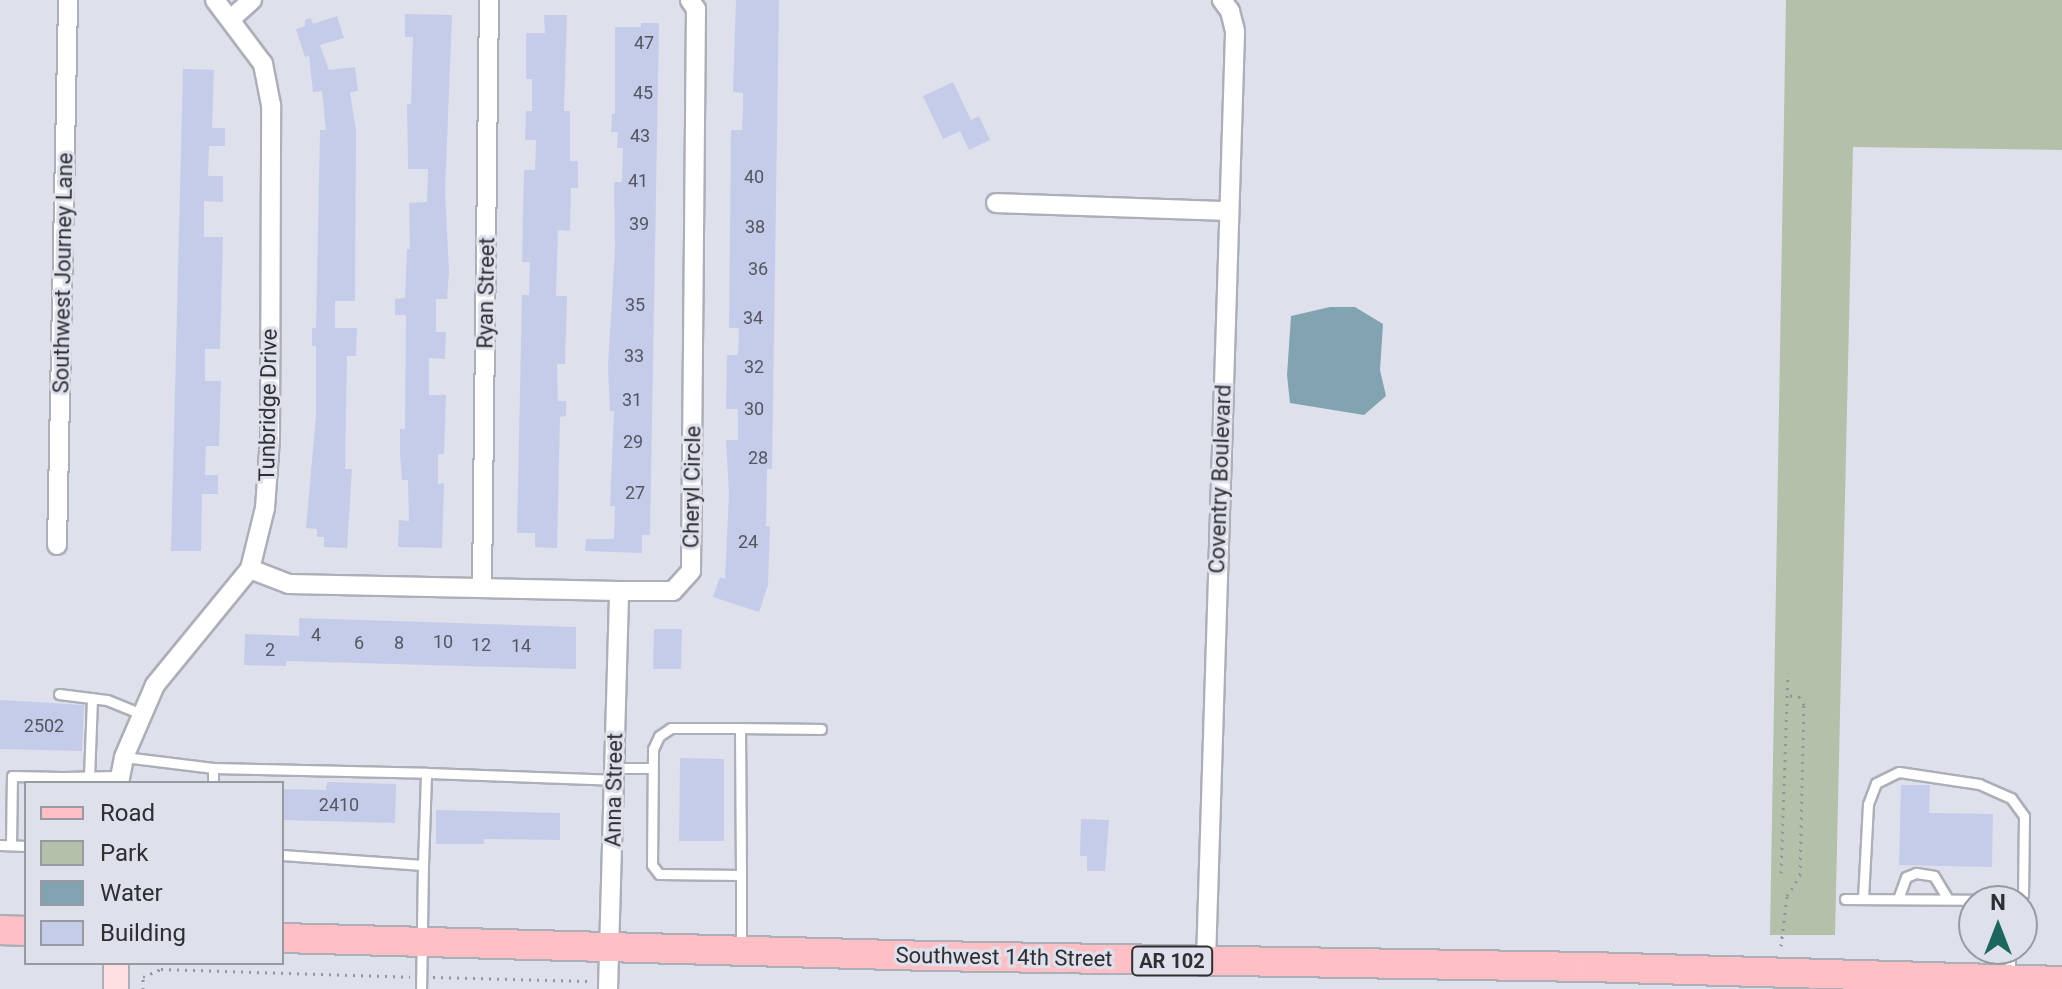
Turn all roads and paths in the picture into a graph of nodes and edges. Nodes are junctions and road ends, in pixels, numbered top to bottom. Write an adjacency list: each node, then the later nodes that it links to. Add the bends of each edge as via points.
1 (68, 0): 10 (street, Southwest Journey Lane)
2 (215, 0): 7 (street, Tunbridge Drive)
3 (252, 0): 7 (street)
4 (489, 0): 12 (street, Ryan Street)
5 (690, 0): 13 (street, Cheryl Circle, via 696,9 691,571 673,591)
6 (1222, 0): 9 (street, Coventry Boulevard, via 1235,31)
7 (232, 18): 11 (street, Tunbridge Drive, via 263,64 271,105 270,439 265,508)
8 (996, 203): 9 (street)
9 (1227, 211): 50 (street, Coventry Boulevard)
10 (57, 545)
11 (250, 569): 12 (street, Cheryl Circle, via 289,584); 18 (street, Tunbridge Drive, via 175,657)
12 (482, 587): 13 (street, Cheryl Circle)
13 (619, 591): 25 (street, Anna Street)
14 (1788, 673): 16 (path)
15 (59, 694): 17 (lane)
16 (1787, 695): 35 (path); 47 (path, via 1800,697 1804,720 1800,875 1787,896)
17 (92, 698): 18 (lane); 26 (lane)
18 (142, 714): 21 (street, Tunbridge Drive)
19 (740, 728): 20 (lane); 23 (lane, via 671,728 659,736); 36 (lane)
20 (821, 729)
21 (124, 757): 22 (lane); 28 (street, Tunbridge Drive)
22 (213, 768): 24 (lane); 29 (lane)
23 (652, 768): 25 (lane); 36 (lane, via 652,865 659,874)
24 (426, 773): 25 (lane); 34 (lane)
25 (615, 774): 48 (street, Anna Street)
26 (89, 777): 27 (lane); 28 (lane)
27 (62, 780): 31 (lane, via 12,776)
28 (120, 780)
29 (213, 781)
30 (0, 845): 31 (lane)
31 (11, 845): 32 (lane)
32 (24, 846)
33 (284, 855): 34 (lane)
34 (423, 865): 46 (lane)
35 (1781, 873)
36 (741, 875): 49 (lane)
37 (2024, 885): 39 (lane, via 2024,816 2011,798 1979,784 1899,772 1876,783 1868,804)
38 (1845, 899): 39 (lane)
39 (1863, 899): 40 (lane)
40 (1898, 899): 41 (lane); 41 (lane, via 1906,877 1916,873 1934,876)
41 (1948, 899): 42 (lane)
42 (1958, 899)
43 (0, 930): 44 (main road)
44 (24, 931)
45 (284, 938): 46 (main road, Southwest 14th Street / AR 102)
46 (422, 943): 48 (main road, Southwest 14th Street / AR 102); 60 (lane)
47 (1781, 946)
48 (609, 947): 49 (main road, Southwest 14th Street / AR 102); 57 (street, Anna Street)
49 (741, 951): 50 (main road, Southwest 14th Street / AR 102)
50 (1206, 961): 54 (main road, Southwest 14th Street / AR 102, via 1559,966)
51 (116, 965): 58 (street)
52 (405, 976): 59 (path, via 161,969 143,977)
53 (440, 977): 57 (path)
54 (1766, 981): 56 (main road, Southwest 14th Street / AR 102)
55 (2062, 981): 56 (main road, Southwest 14th Street / AR 102)
56 (2005, 983)
57 (608, 985)
58 (116, 989)
59 (143, 989)
60 (421, 989)

